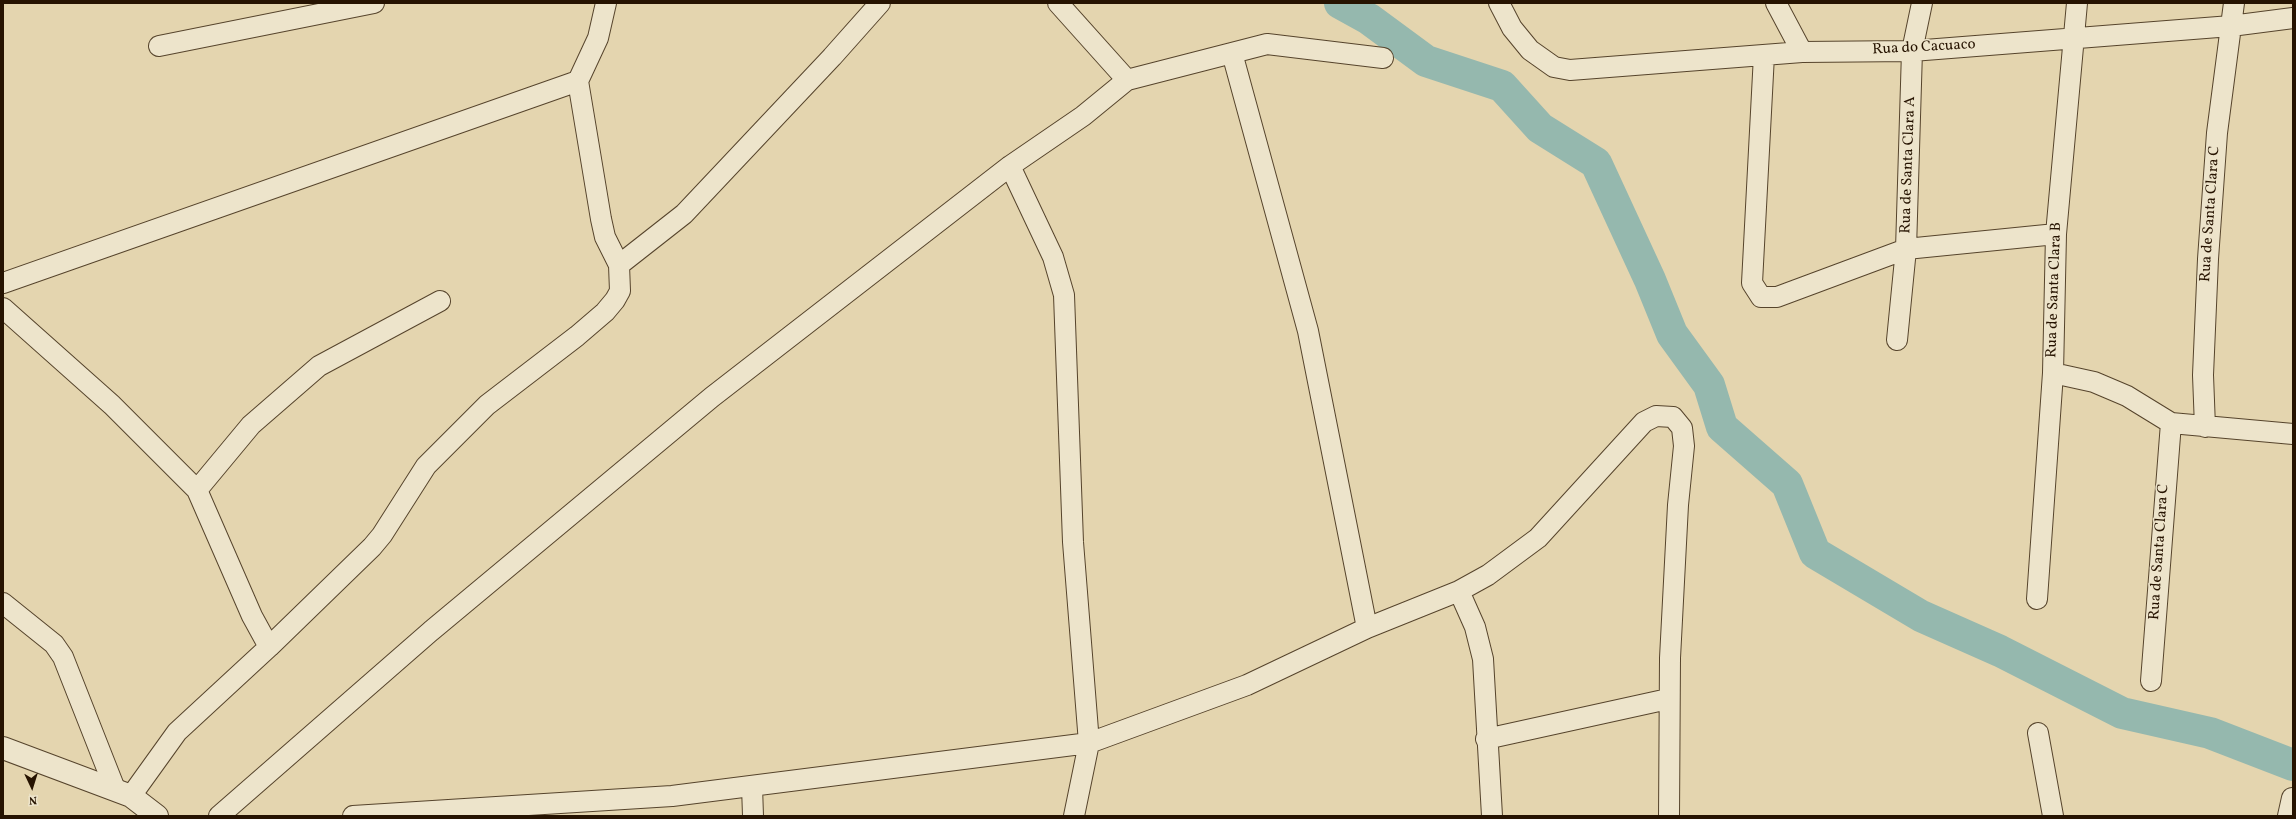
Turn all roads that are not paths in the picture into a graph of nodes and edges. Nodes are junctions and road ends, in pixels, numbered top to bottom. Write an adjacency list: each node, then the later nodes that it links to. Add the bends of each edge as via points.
1 (374, 3): 13 (street)
2 (606, 3): 20 (street, via 598,38)
3 (880, 3): 24 (street, via 684,214)
4 (1058, 3): 19 (street)
5 (1499, 3): 17 (street, Rua do Cacuaco, via 1512,28 1530,50 1554,67 1570,70 1596,69)
6 (1776, 3): 15 (street)
7 (1922, 3): 14 (street, Rua de Santa Clara A)
8 (2077, 3): 12 (street, Rua de Santa Clara B)
9 (2234, 3): 11 (street, Rua de Santa Clara C)
10 (2293, 18): 11 (street, Rua do Cacuaco)
11 (2231, 26): 12 (street, Rua do Cacuaco); 31 (street, Rua de Santa Clara C, via 2217,133 2208,251 2203,375)
12 (2072, 37): 14 (street, Rua do Cacuaco); 22 (street, Rua de Santa Clara B)
13 (159, 46)
14 (1912, 51): 15 (street, Rua do Cacuaco); 23 (street, Rua de Santa Clara A)
15 (1802, 52): 17 (street, Rua do Cacuaco)
16 (1232, 53): 18 (street, via 1267,44); 19 (street); 37 (street, via 1308,331)
17 (1764, 55): 23 (street, via 1752,284 1761,297 1776,297)
18 (1383, 58)
19 (1127, 80): 21 (street, via 1083,116)
20 (578, 81): 24 (street, via 605,237); 25 (street)
21 (1010, 166): 43 (street, via 1053,256 1064,295 1073,542); 48 (street, via 712,397 431,631)
22 (2056, 234): 23 (street, Rua de Santa Clara A); 29 (street, Rua de Santa Clara B)
23 (1906, 249): 28 (street)
24 (619, 265): 38 (street, via 620,291 605,312 508,387 455,437 426,466 382,536)
25 (3, 283)
26 (440, 301): 33 (street, via 345,350 314,370 251,425)
27 (3, 308): 33 (street, via 112,405)
28 (1897, 340)
29 (2053, 373): 30 (street, Rua de Santa Clara B, via 2094,382 2127,396); 35 (street)
30 (2171, 424): 31 (street, Rua de Santa Clara B); 39 (street, Rua de Santa Clara C)
31 (2205, 426): 32 (street, Rua de Santa Clara B)
32 (2293, 434)
33 (197, 490): 38 (street, via 252,616)
34 (1459, 591): 37 (street); 40 (street, via 1505,564 1538,538 1644,422 1656,416 1673,417 1682,428 1684,446 1678,505); 42 (street, via 1481,644)
35 (2037, 599)
36 (3, 603): 46 (street, via 54,644 63,657)
37 (1366, 628): 43 (street, via 1247,685)
38 (269, 647): 46 (street, via 177,732)
39 (2151, 681)
40 (1668, 699): 42 (street); 53 (street)
41 (2038, 733): 54 (street)
42 (1486, 739): 52 (street)
43 (1088, 743): 45 (street); 51 (street)
44 (3, 748): 46 (street)
45 (752, 786): 49 (street, via 672,796); 50 (street)
46 (123, 792): 47 (street)
47 (157, 816)
48 (219, 816)
49 (353, 816)
50 (753, 816)
51 (1074, 816)
52 (1492, 816)
53 (1669, 816)
54 (2053, 816)

